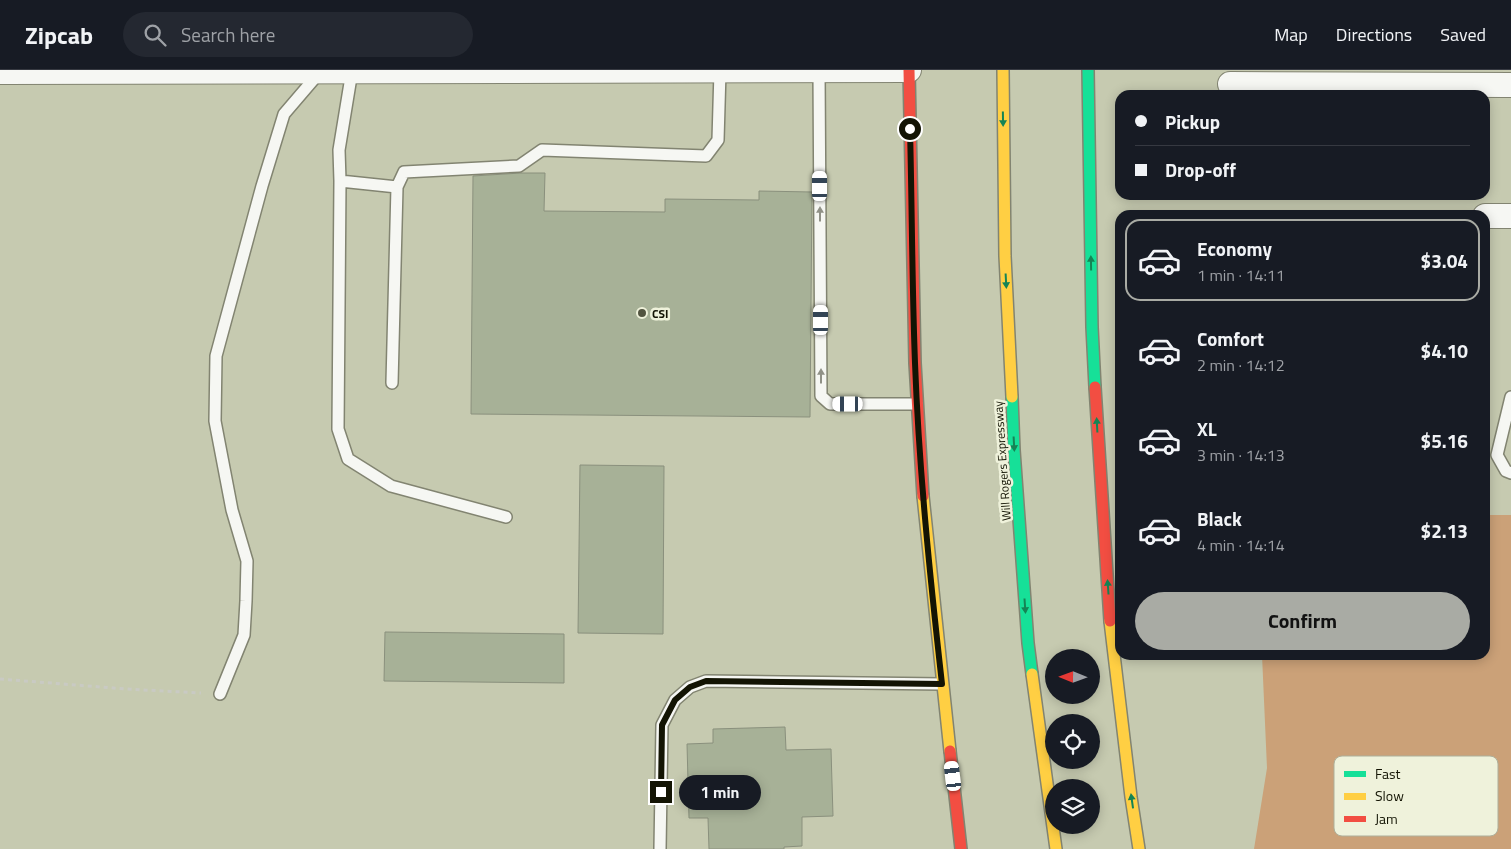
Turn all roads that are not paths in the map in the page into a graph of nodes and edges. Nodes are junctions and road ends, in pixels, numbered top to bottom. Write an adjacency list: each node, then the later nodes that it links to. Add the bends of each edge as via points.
1 (351, 70): 5 (street); 6 (street); 11 (lane, via 340,150)
2 (909, 70): 7 (street); 17 (main road)
3 (1003, 70): 24 (main road, Will Rogers Expressway, one-way to 24, via 1005,256 1015,460 1028,644)
4 (1088, 70): 25 (main road, one-way to 4, via 1111,630 1098,449 1092,327)
5 (321, 71): 8 (street); 21 (lane, via 284,114 216,356 215,421 232,510 247,561 244,636)
6 (720, 71): 7 (street); 12 (lane, via 718,140 706,156 542,150 519,166 404,172)
7 (819, 71): 17 (lane, one-way to 7, via 830,404 821,396)
8 (0, 72)
9 (1230, 84): 10 (street)
10 (1511, 85)
11 (340, 181): 12 (lane); 19 (lane, via 338,429 348,459 391,486)
12 (397, 187): 15 (lane)
13 (1490, 216): 14 (street)
14 (1511, 216)
15 (392, 383)
16 (1511, 397): 18 (lane, via 1497,455 1506,471)
17 (917, 404): 20 (main road)
18 (1511, 473)
19 (506, 517)
20 (942, 684): 22 (lane, via 706,681 690,687 675,700 662,725); 23 (main road)
21 (220, 694)
22 (660, 849)
23 (962, 849)
24 (1056, 849)
25 (1139, 849)

